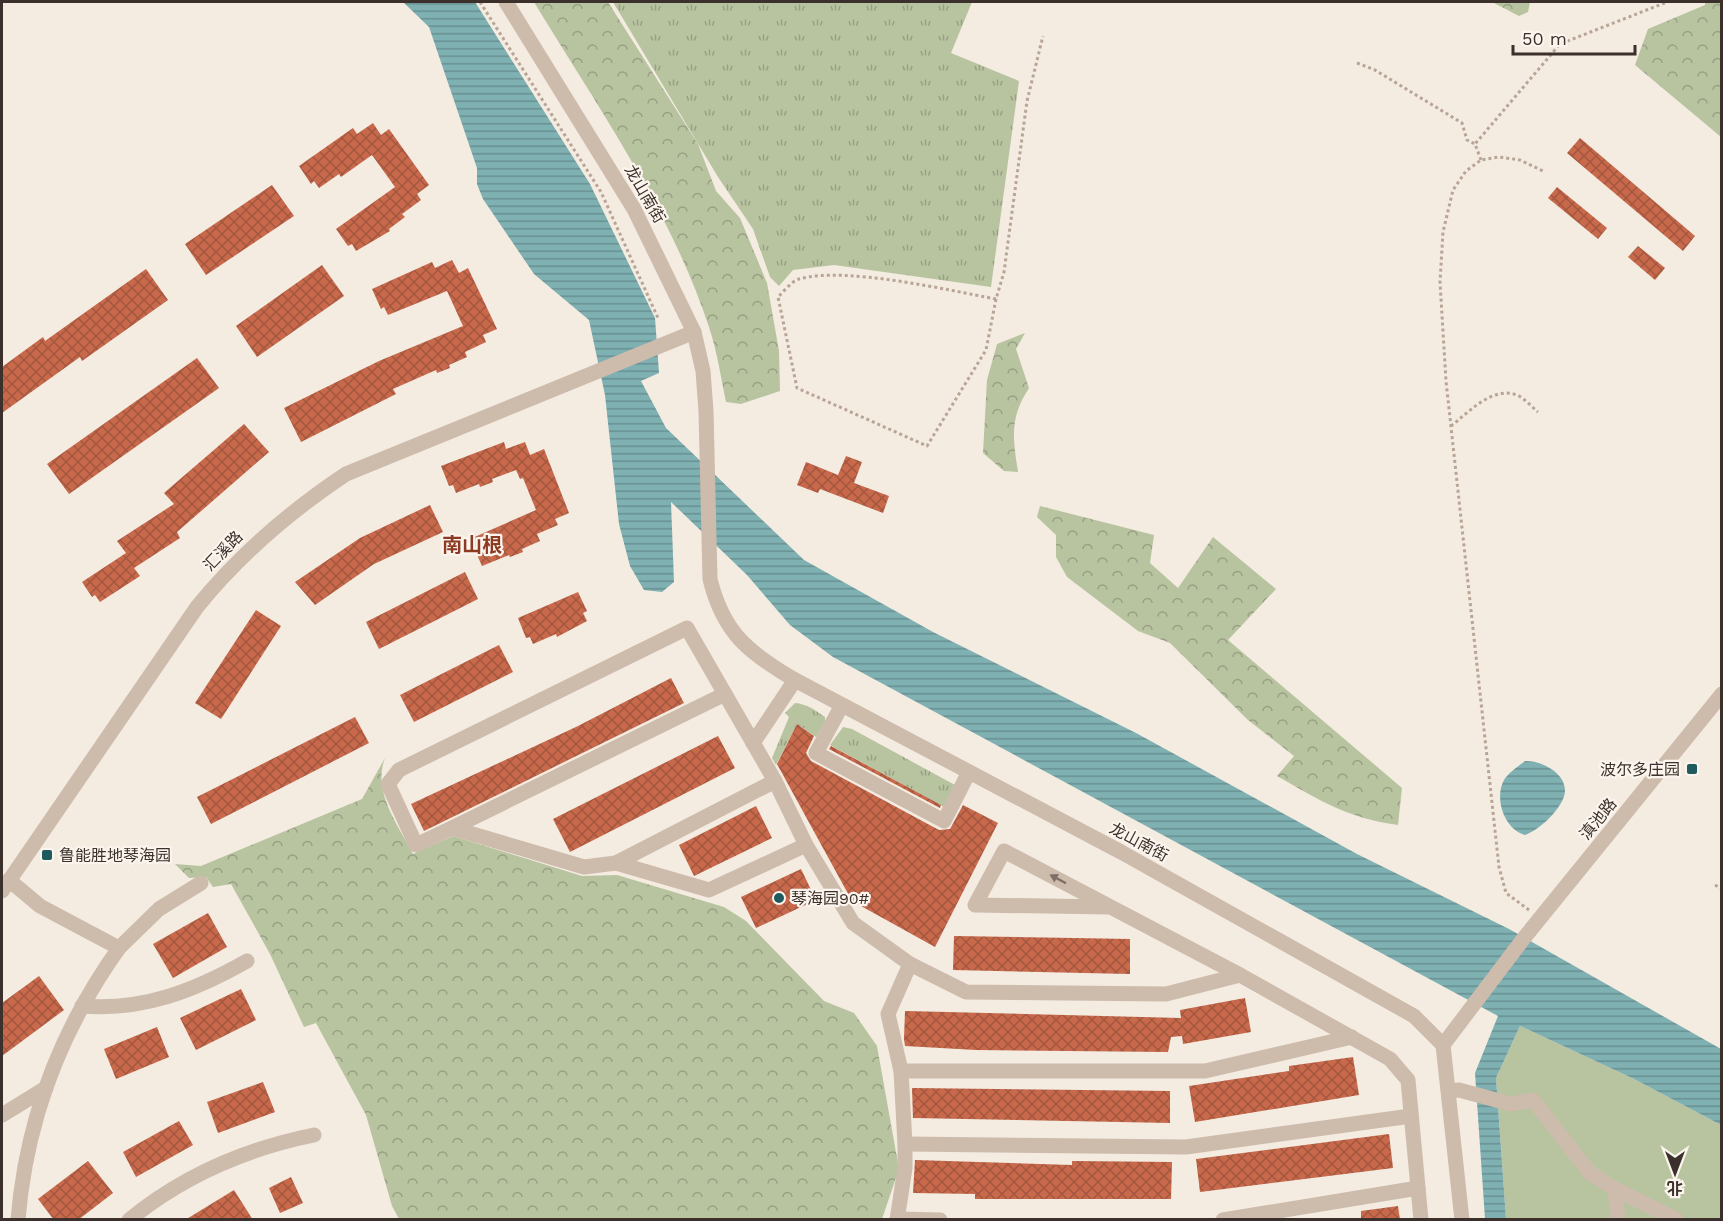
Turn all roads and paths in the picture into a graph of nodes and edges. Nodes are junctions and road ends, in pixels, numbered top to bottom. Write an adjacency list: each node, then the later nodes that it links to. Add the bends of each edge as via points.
1 (480, 2): 10 (path, via 601,192)
2 (506, 2): 11 (street, 龙山南街, via 634,209)
3 (1667, 2): 6 (path, via 1560,44)
4 (1043, 36): 9 (path, via 1027,101 1004,272)
5 (1357, 63): 6 (path, via 1462,123 1467,140)
6 (1475, 144): 7 (path)
7 (1481, 160): 8 (path, via 1520,160); 13 (path, via 1466,171 1453,190 1443,232 1440,282)
8 (1543, 171)
9 (996, 299): 9 (path, via 903,282 832,276 797,279 778,297 797,388 927,446 986,350)
10 (658, 318)
11 (694, 332): 14 (street, 龙山南街, via 703,371 707,423 713,591 728,626 759,659); 26 (street, 汇溪路, via 346,474 302,504 226,571 197,607)
12 (1538, 412): 13 (path, via 1519,396 1493,395)
13 (1451, 426): 29 (path, via 1499,867 1506,893 1533,912)
14 (795, 680): 17 (street, 龙山南街); 18 (street)
15 (725, 694): 18 (street); 21 (street); 21 (street, via 687,628 399,770 388,784 416,845)
16 (1722, 694): 36 (street, 滇池路, via 1524,938)
17 (842, 705): 19 (street, 龙山南街); 19 (street, via 816,753 944,821)
18 (753, 743): 20 (street)
19 (969, 772): 36 (street, 龙山南街, via 1414,1016)
20 (775, 781): 22 (street); 23 (street)
21 (452, 828): 23 (street, via 584,867)
22 (806, 845): 23 (street, via 709,890); 32 (street, via 853,923)
23 (616, 863)
24 (201, 883): 30 (street, via 159,909)
25 (1715, 885): 27 (path)
26 (5, 886): 30 (street)
27 (1722, 889)
28 (1109, 907): 28 (street, one-way to 28, via 1004,851 975,904 1020,905); 33 (street)
29 (1527, 919)
30 (119, 948): 34 (street)
31 (247, 961): 34 (street, via 181,994 152,1002 109,1008)
32 (910, 964): 33 (street, via 966,992 1166,994); 37 (street, via 888,1014)
33 (1240, 975): 35 (street)
34 (82, 1005): 38 (street)
35 (1352, 1037): 37 (street, via 1205,1071); 41 (street, via 1390,1059 1408,1080)
36 (1443, 1045): 39 (street)
37 (901, 1071): 43 (street)
38 (46, 1088): 40 (street); 47 (street, via 31,1144)
39 (1449, 1091): 45 (street, via 1459,1090 1511,1104 1533,1100 1590,1173); 52 (street)
40 (2, 1115)
41 (1411, 1116): 43 (street, via 1186,1147); 44 (street)
42 (314, 1135): 48 (street, via 248,1151 215,1166 169,1191)
43 (905, 1144): 46 (street)
44 (1418, 1188): 50 (street); 51 (street)
45 (1615, 1189): 53 (street); 54 (street)
46 (897, 1219): 49 (street)
47 (18, 1220)
48 (129, 1220)
49 (940, 1220)
50 (1223, 1220)
51 (1420, 1220)
52 (1462, 1220)
53 (1618, 1220)
54 (1677, 1220)

